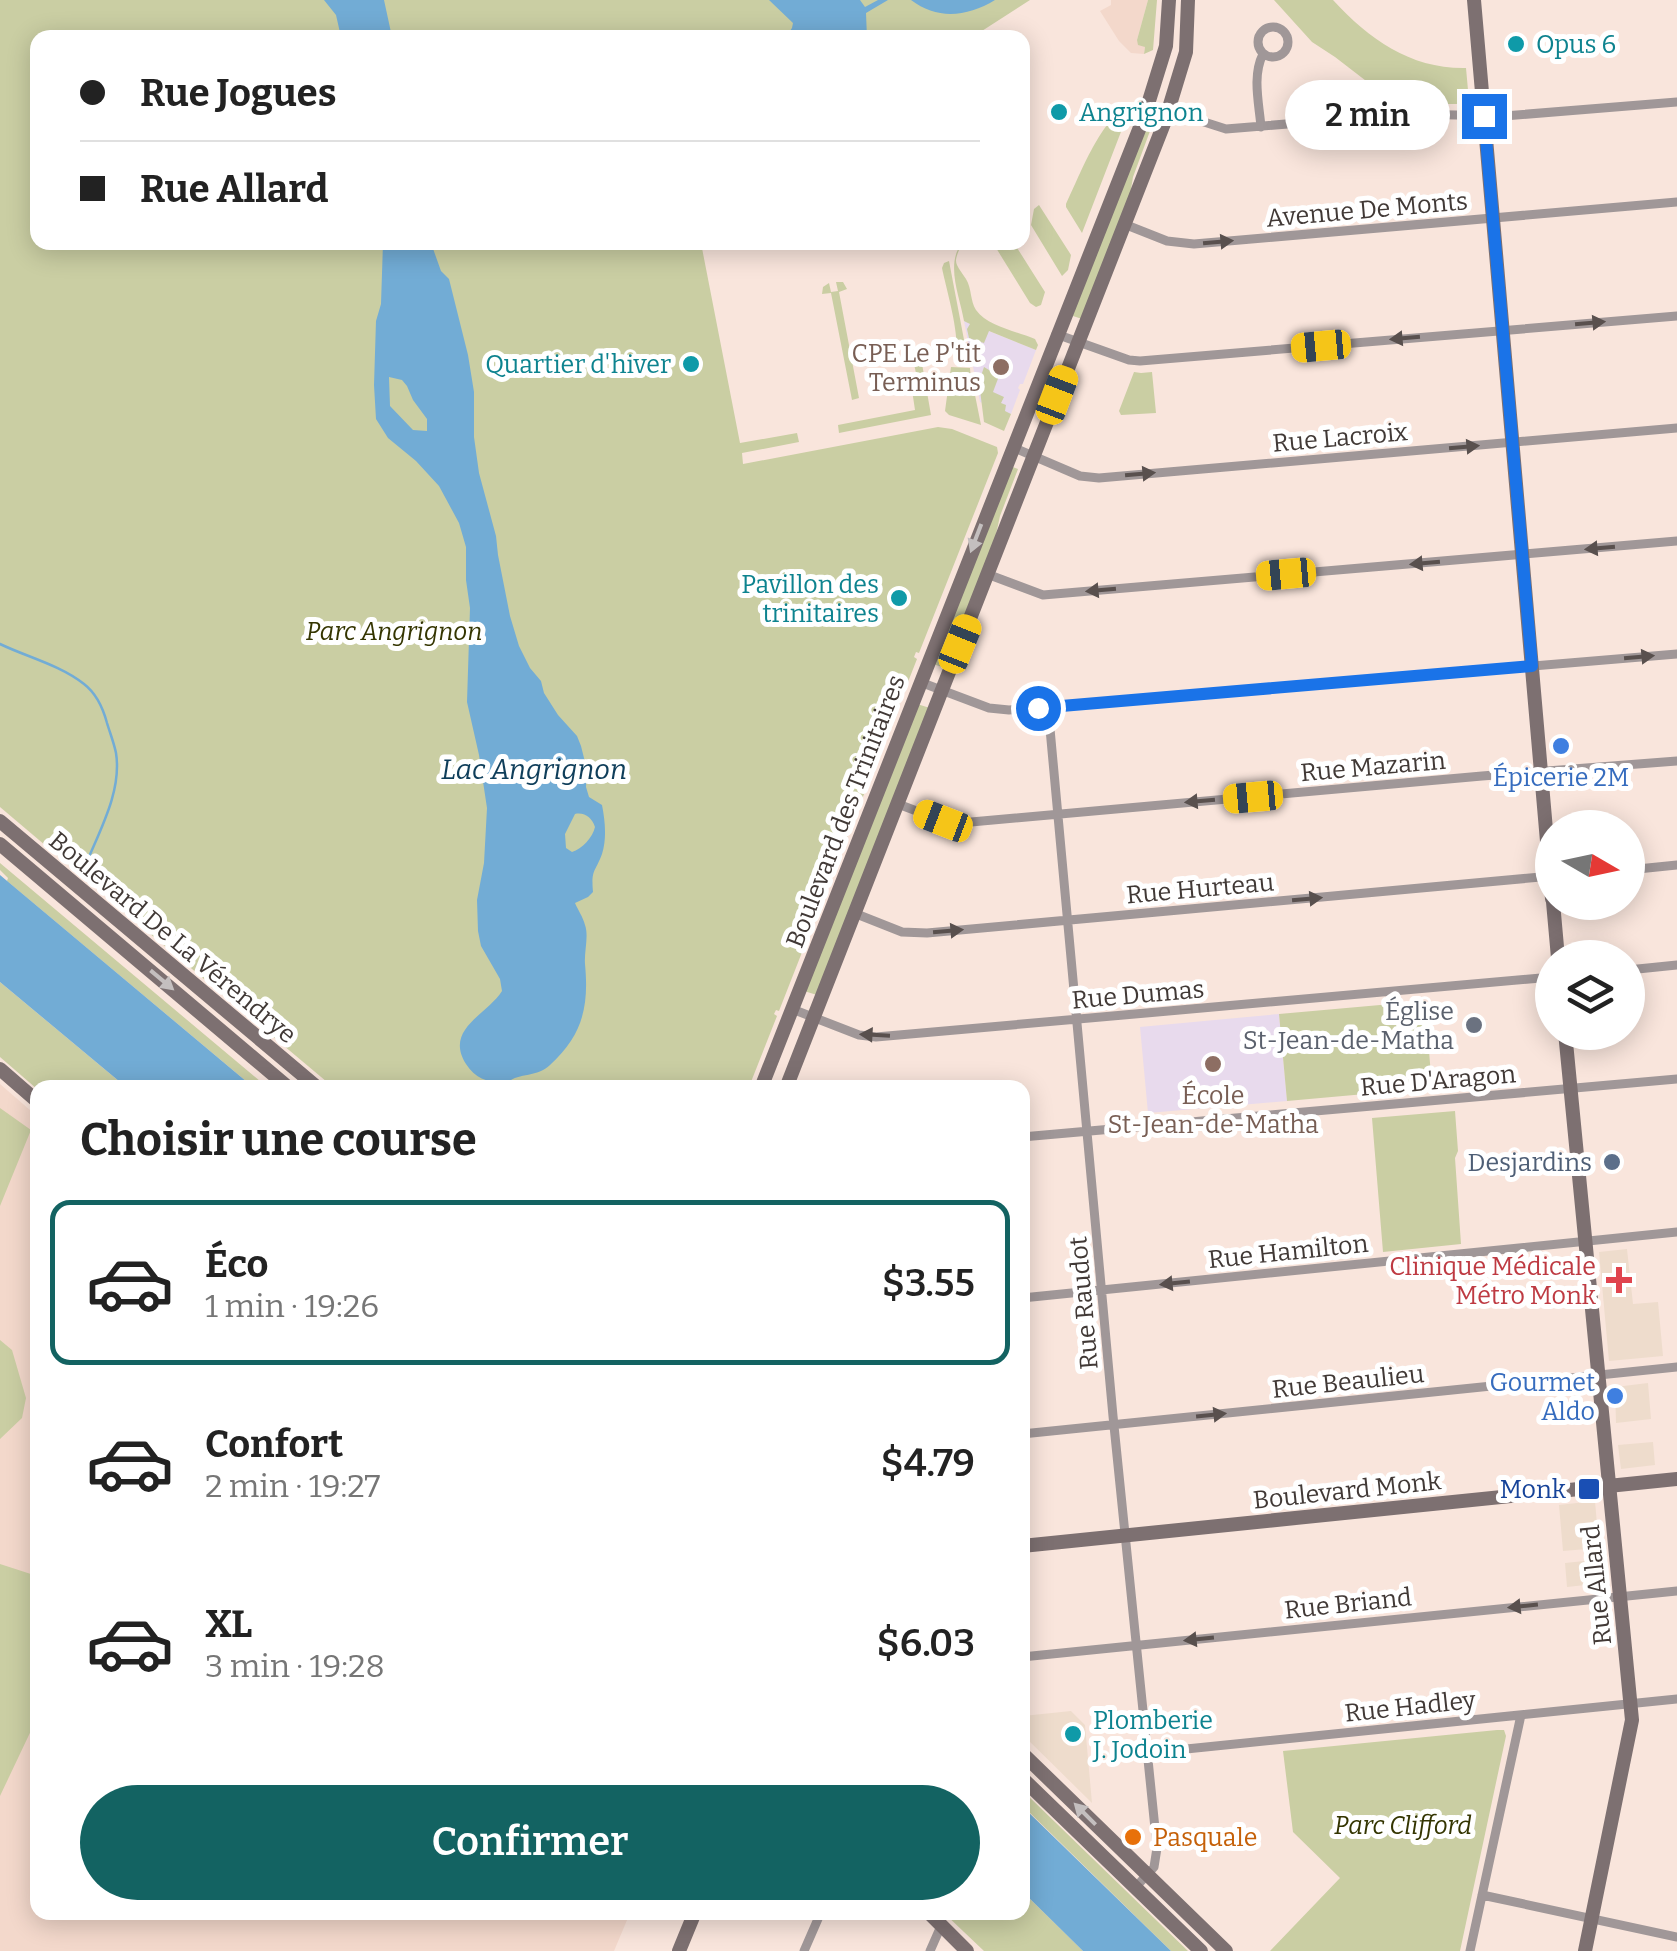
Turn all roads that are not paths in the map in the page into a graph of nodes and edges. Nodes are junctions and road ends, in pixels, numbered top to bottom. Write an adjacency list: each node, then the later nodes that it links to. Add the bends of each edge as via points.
1 (1168, 0): 7 (main road, Boulevard des Trinitaires, via 1166,46)
2 (1188, 0): 8 (main road, Boulevard des Trinitaires, via 1186,52)
3 (1484, 0): 4 (street)
4 (1474, 1): 9 (main road)
5 (1263, 54): 10 (street, via 1257,82)
6 (1677, 102): 9 (street)
7 (1148, 104): 8 (street); 16 (main road, Boulevard des Trinitaires)
8 (1169, 110): 10 (street, via 1220,128); 13 (main road, Boulevard des Trinitaires)
9 (1484, 116): 10 (street, via 1408,114); 12 (main road)
10 (1261, 126)
11 (1677, 202): 12 (street, Avenue De Monts)
12 (1492, 219): 13 (street, Avenue De Monts, one-way to 12, via 1194,244); 15 (main road)
13 (1124, 224): 17 (main road, Boulevard des Trinitaires)
14 (1677, 316): 15 (street, one-way to 14)
15 (1502, 330): 17 (street, one-way to 17, via 1140,361); 19 (main road)
16 (1056, 334): 17 (street); 20 (main road, Boulevard des Trinitaires)
17 (1078, 342): 21 (main road, Boulevard des Trinitaires)
18 (1677, 428): 19 (street, Rue Lacroix)
19 (1512, 443): 21 (street, Rue Lacroix, one-way to 19, via 1099,478); 23 (main road)
20 (1012, 447): 21 (street, Rue Lacroix); 27 (main road, Boulevard des Trinitaires, one-way to 27)
21 (1033, 457): 24 (main road, Boulevard des Trinitaires)
22 (1677, 541): 23 (street, one-way to 23)
23 (1522, 554): 24 (street, one-way to 24, via 1043,594); 26 (main road)
24 (987, 574): 28 (main road, Boulevard des Trinitaires)
25 (1677, 654): 26 (street, one-way to 25)
26 (1532, 666): 29 (street); 31 (main road)
27 (920, 682): 28 (street); 45 (main road, Boulevard des Trinitaires)
28 (942, 690): 29 (street, via 999,710); 32 (main road, Boulevard des Trinitaires)
29 (1048, 707): 34 (street, Rue Raudot)
30 (1677, 761): 31 (street, Rue Mazarin)
31 (1541, 771): 33 (main road); 34 (street, Rue Mazarin, one-way to 34)
32 (898, 804): 34 (street, Rue Mazarin, via 952,824); 40 (main road, Boulevard des Trinitaires)
33 (1545, 810)
34 (1058, 814): 41 (street, Rue Raudot)
35 (0, 821): 52 (main road, Boulevard De La Vérendrye)
36 (0, 844): 51 (main road, Boulevard De La Vérendrye, one-way to 51)
37 (1677, 865): 38 (street)
38 (1645, 868)
39 (1535, 878): 41 (street, Rue Hurteau, one-way to 39)
40 (854, 914): 41 (street, Rue Hurteau, one-way to 41, via 918,934); 46 (main road, Boulevard des Trinitaires)
41 (1067, 920): 47 (street, Rue Raudot)
42 (1677, 965): 43 (street)
43 (1645, 968)
44 (1535, 979): 47 (street, Rue Dumas)
45 (792, 1009): 46 (street, Rue Dumas); 53 (main road, Boulevard des Trinitaires)
46 (813, 1017): 47 (street, Rue Dumas, one-way to 46, via 876,1038); 54 (main road, Boulevard des Trinitaires)
47 (1076, 1020): 57 (street, Rue Raudot)
48 (1567, 1050): 55 (main road, Rue Allard)
49 (0, 1069): 56 (main road)
50 (1677, 1079): 55 (street, Rue D'Aragon)
51 (280, 1080)
52 (308, 1080)
53 (764, 1080)
54 (789, 1080)
55 (1570, 1088): 57 (street, Rue D'Aragon); 60 (main road, Rue Allard)
56 (30, 1095)
57 (1087, 1131): 58 (street, Rue D'Aragon); 61 (street, Rue Raudot)
58 (1030, 1136)
59 (1677, 1232): 60 (street, Rue Hamilton)
60 (1585, 1241): 61 (street, Rue Hamilton, one-way to 61); 64 (main road, Rue Allard)
61 (1102, 1290): 62 (street, Rue Hamilton); 65 (street, Rue Raudot)
62 (1030, 1297)
63 (1677, 1368): 64 (street, Rue Beaulieu)
64 (1598, 1376): 65 (street, Rue Beaulieu, one-way to 64); 68 (main road, Rue Allard)
65 (1114, 1425): 66 (street, Rue Beaulieu); 69 (street, Rue Raudot)
66 (1030, 1433)
67 (1677, 1478): 68 (main road, Boulevard Monk)
68 (1609, 1486): 69 (main road, Boulevard Monk); 72 (main road, Rue Allard)
69 (1125, 1535): 70 (main road, Boulevard Monk); 73 (street, Rue Raudot)
70 (1030, 1545)
71 (1677, 1590): 72 (street, Rue Briand)
72 (1620, 1596): 73 (street, Rue Briand, one-way to 73); 76 (main road, Rue Allard)
73 (1136, 1644): 74 (street, Rue Briand); 78 (street, Rue Raudot)
74 (1030, 1656)
75 (1677, 1700): 76 (street, Rue Hadley)
76 (1630, 1704): 77 (street, Rue Hadley); 84 (main road, Rue Allard, via 1626,1757)
77 (1520, 1716): 78 (street, Rue Hadley); 83 (street)
78 (1147, 1753): 81 (street, Rue Raudot, via 1157,1859)
79 (1030, 1761): 81 (main road, one-way to 79)
80 (1030, 1786): 82 (main road)
81 (1147, 1875): 82 (street); 95 (main road)
82 (1136, 1888): 94 (main road)
83 (1482, 1895): 84 (street); 96 (street)
84 (1592, 1918): 89 (street); 97 (main road, Rue Allard)
85 (692, 1920): 90 (main road)
86 (818, 1920): 91 (street)
87 (935, 1920): 88 (main road)
88 (941, 1926): 92 (street); 93 (main road)
89 (1677, 1937)
90 (679, 1951)
91 (804, 1951)
92 (930, 1951)
93 (967, 1951)
94 (1200, 1951)
95 (1226, 1951)
96 (1470, 1951)
97 (1585, 1951)

